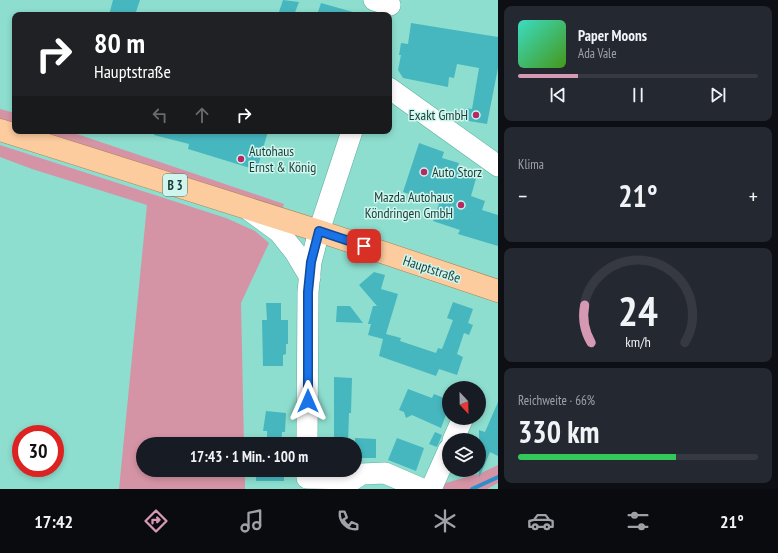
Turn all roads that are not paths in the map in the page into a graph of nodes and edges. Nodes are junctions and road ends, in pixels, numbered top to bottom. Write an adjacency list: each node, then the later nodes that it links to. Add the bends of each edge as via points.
1 (392, 90): 6 (street)
2 (0, 130): 3 (main road, B 3)
3 (12, 134)
4 (13, 134): 7 (main road, B 3)
5 (351, 134): 8 (street)
6 (498, 166)
7 (245, 208): 8 (main road, B 3); 9 (street, via 279,232)
8 (319, 231): 9 (street); 10 (main road, Hauptstraße / B 3)
9 (310, 277): 11 (street)
10 (498, 291)
11 (307, 437)
12 (442, 465): 15 (street)
13 (307, 479): 14 (street, via 354,480 362,474 385,473)
14 (422, 489)
15 (431, 489)

